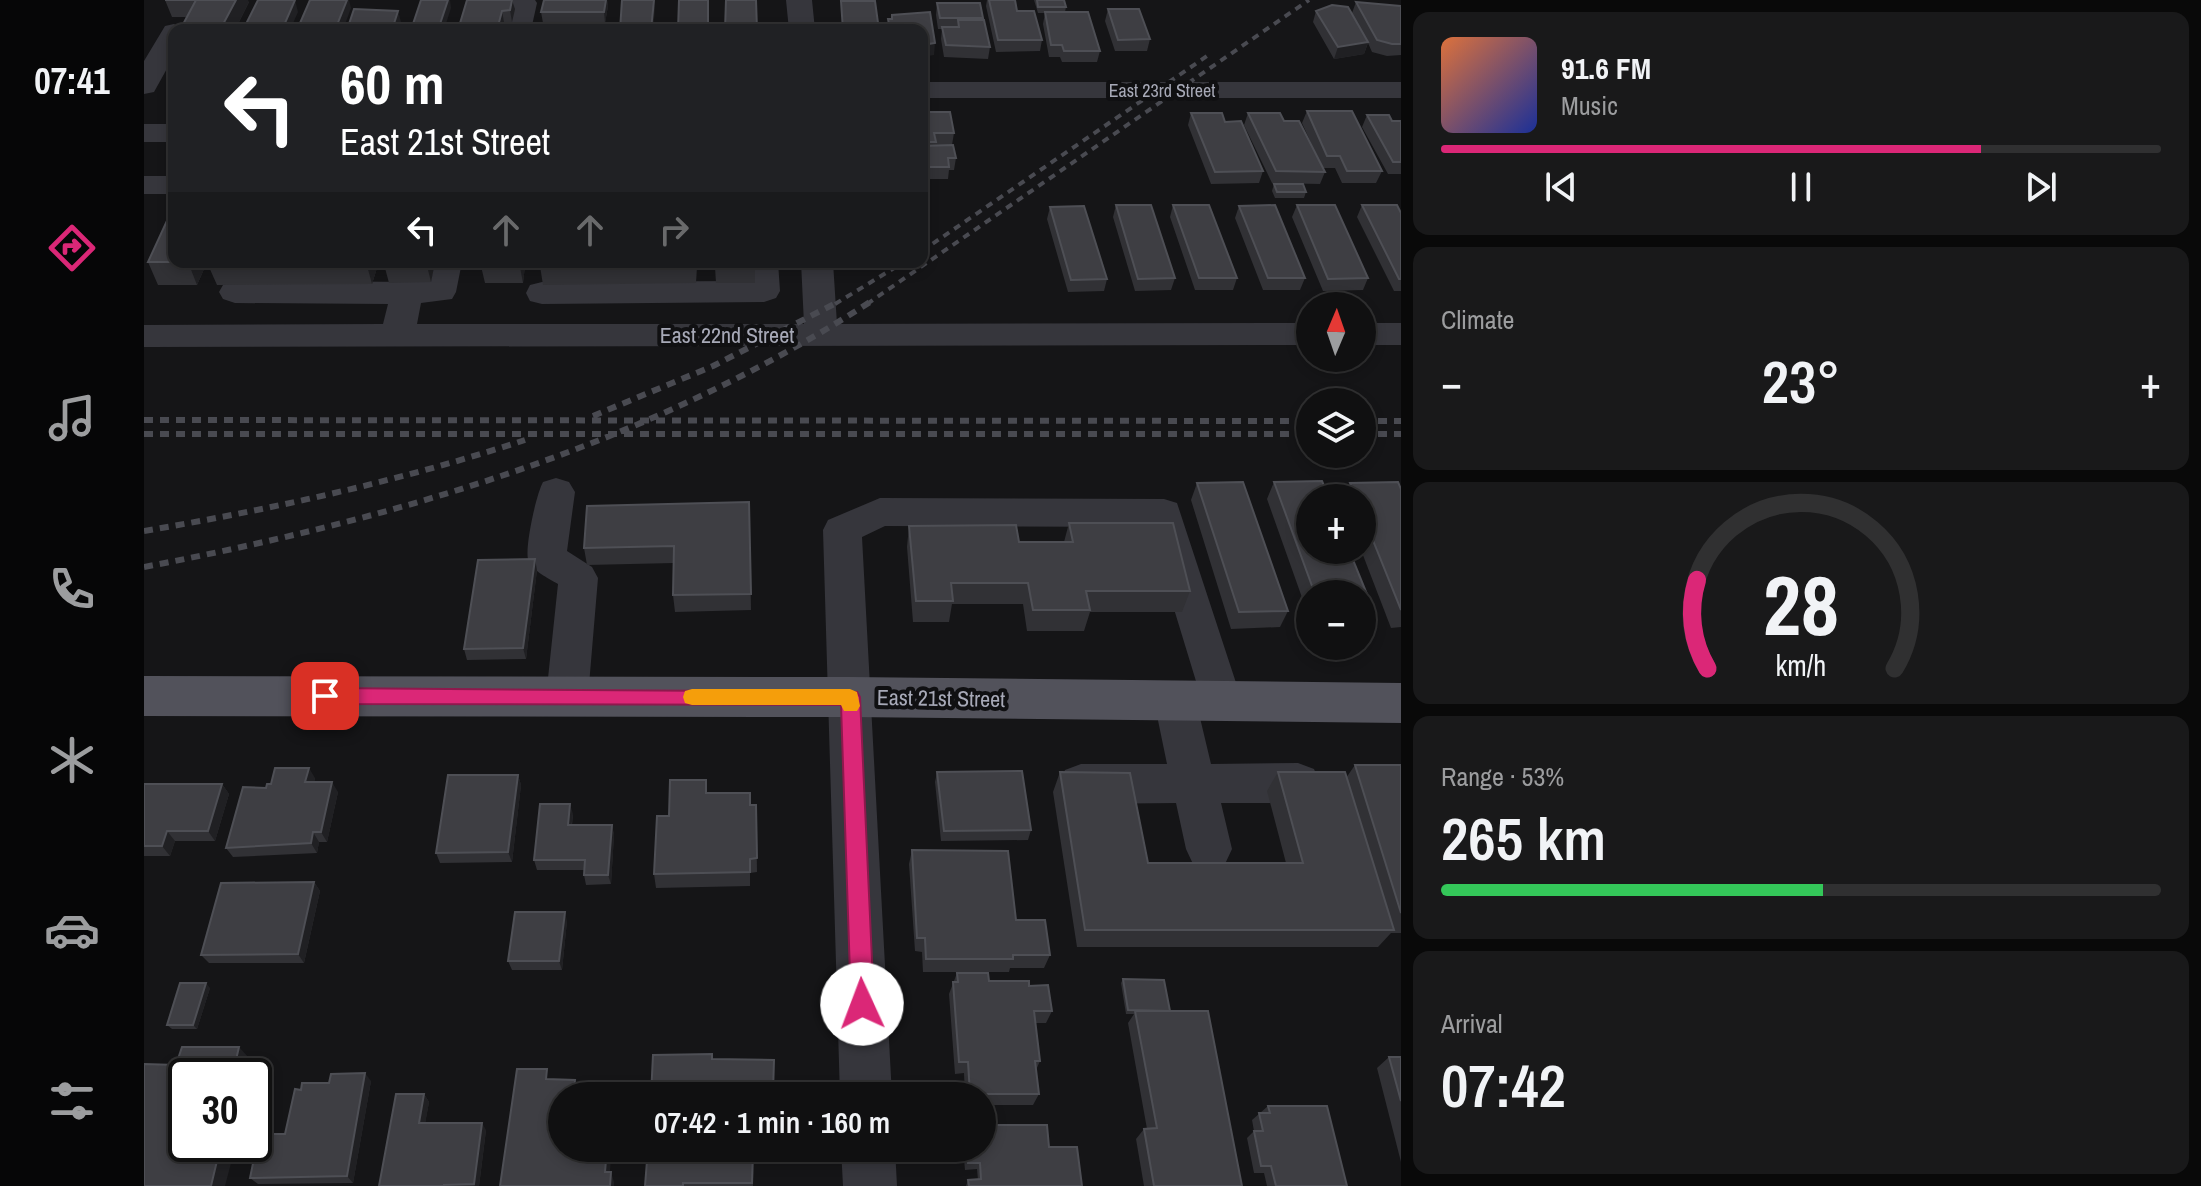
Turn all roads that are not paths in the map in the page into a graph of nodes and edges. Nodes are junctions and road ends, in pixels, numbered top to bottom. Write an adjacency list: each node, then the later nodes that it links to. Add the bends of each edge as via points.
1 (799, 0): 4 (street)
2 (524, 3): 3 (street)
3 (519, 24)
4 (801, 24)
5 (168, 43): 6 (street)
6 (144, 88): 7 (street)
7 (168, 90)
8 (928, 90): 9 (street, East 23rd Street)
9 (1401, 90)
10 (144, 133): 11 (street)
11 (168, 133)
12 (144, 185): 13 (street)
13 (168, 185)
14 (445, 268): 18 (street, via 440,292)
15 (762, 268): 20 (street, via 764,291)
16 (817, 268): 25 (street)
17 (235, 292): 18 (street)
18 (407, 293): 27 (street)
19 (542, 293): 20 (street)
20 (612, 293): 24 (street)
21 (1296, 334): 25 (street, East 22nd Street)
22 (1376, 334): 23 (street)
23 (1401, 334)
24 (610, 335): 25 (street, East 22nd Street); 27 (street, East 22nd Street)
25 (821, 335)
26 (144, 336): 27 (street, East 22nd Street)
27 (397, 336)
28 (556, 492): 30 (street, via 547,557 578,578)
29 (144, 696): 30 (main road, East 21st Street)
30 (567, 697): 31 (main road, East 21st Street)
31 (850, 697): 32 (main road, East 21st Street); 33 (street, via 842,530 880,512 1164,513); 39 (street)
32 (1175, 701): 33 (main road, East 21st Street); 37 (street)
33 (1221, 701): 34 (main road, East 21st Street)
34 (1401, 703)
35 (1298, 783): 37 (street)
36 (1057, 784): 37 (street)
37 (1194, 784): 38 (street)
38 (1209, 849)
39 (865, 1082)
40 (869, 1162): 41 (street)
41 (870, 1186)

